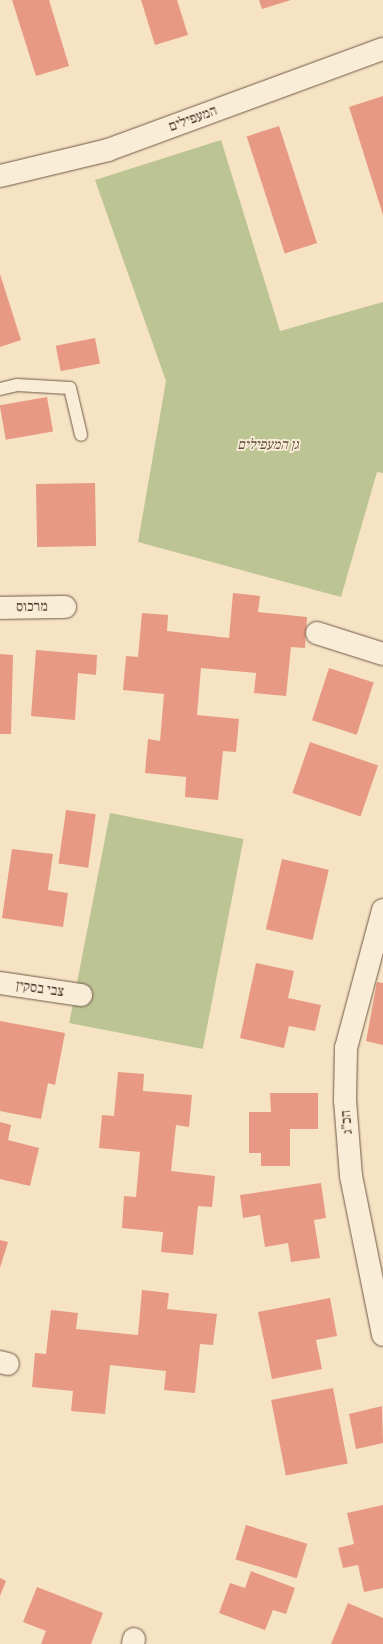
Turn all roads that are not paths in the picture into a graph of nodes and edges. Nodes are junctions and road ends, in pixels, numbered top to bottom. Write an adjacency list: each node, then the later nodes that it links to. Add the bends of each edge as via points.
1 (383, 49): 2 (street, המעפילים, via 108,150)
2 (0, 176)
3 (0, 389): 4 (lane, via 17,385 70,388)
4 (81, 435)
5 (65, 606): 6 (street, מרכוס)
6 (0, 608)
7 (317, 633): 8 (street)
8 (383, 654)
9 (383, 910): 12 (street, הכ"ג, via 346,1048 345,1100 351,1176)
10 (0, 983): 11 (street, צבי בסקין)
11 (81, 995)
12 (383, 1335)

